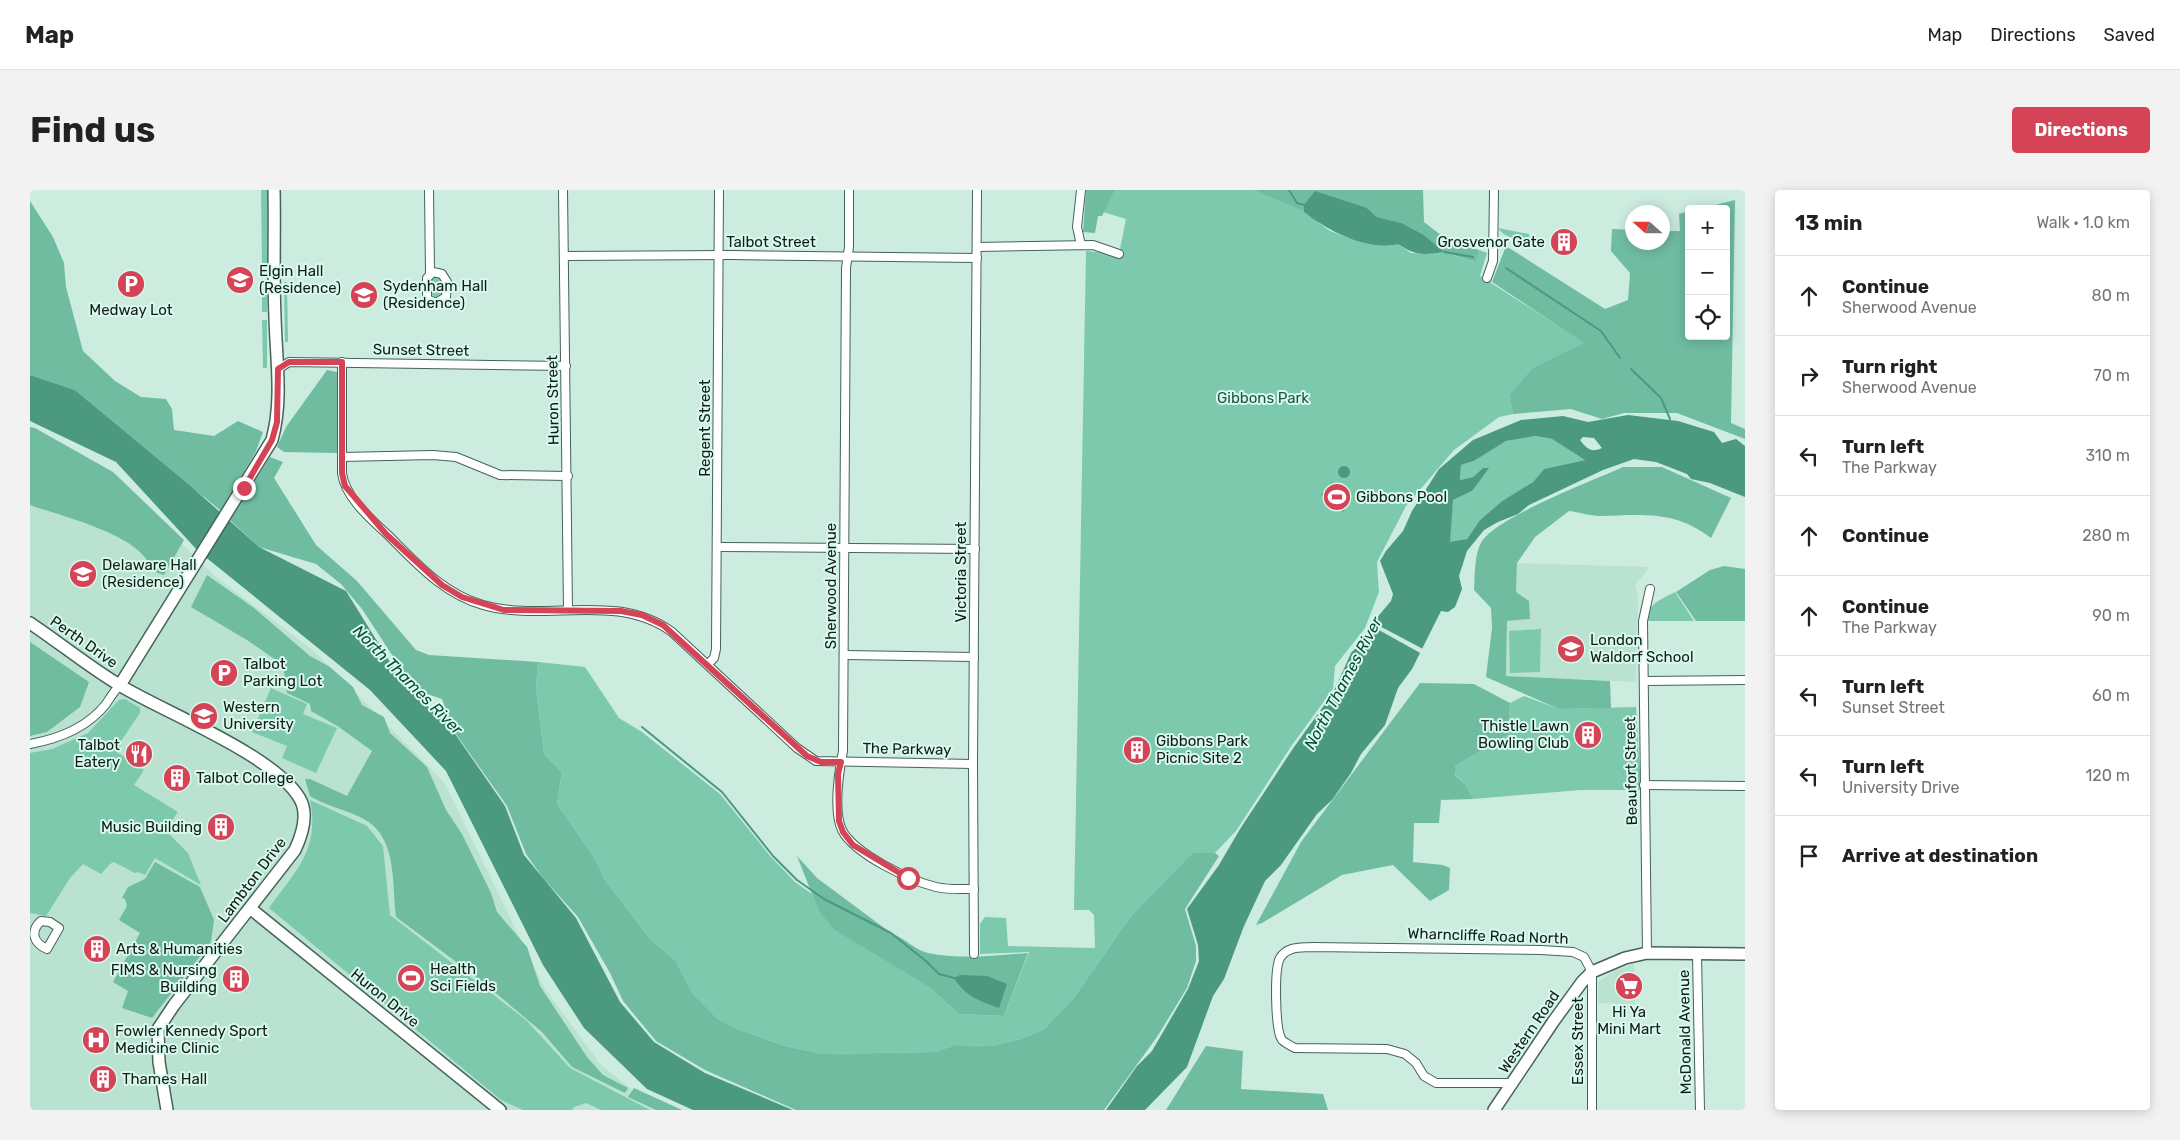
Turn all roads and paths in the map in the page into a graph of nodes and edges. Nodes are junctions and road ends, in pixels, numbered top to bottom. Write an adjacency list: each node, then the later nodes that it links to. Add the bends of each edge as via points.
1 (274, 190): 20 (street, via 274,316)
2 (428, 190): 16 (street)
3 (563, 190): 13 (street, Huron Street)
4 (720, 190): 12 (street, Regent Street)
5 (850, 190): 14 (street, Sherwood Avenue)
6 (977, 190): 10 (street, Victoria Street)
7 (1081, 190): 9 (street, via 1077,227)
8 (1494, 190): 17 (street, via 1493,261)
9 (1081, 245): 10 (street); 11 (street, via 1099,246)
10 (977, 247): 15 (street, Victoria Street)
11 (1119, 254)
12 (719, 255): 13 (street, Talbot Street); 14 (street, Talbot Street); 23 (street, Regent Street)
13 (564, 256): 19 (street, Huron Street)
14 (848, 256): 15 (street, Talbot Street); 24 (street, Sherwood Avenue)
15 (977, 258): 25 (street, Victoria Street)
16 (430, 273)
17 (1487, 278)
18 (342, 362): 19 (street, Sunset Street); 20 (street, Sunset Street, via 289,362); 21 (street)
19 (566, 366): 22 (street, Huron Street)
20 (278, 369): 34 (street, via 277,422 272,440)
21 (342, 457): 22 (street, via 456,457 500,475); 27 (street, The Parkway, via 344,481 354,498 386,534 442,585 462,597 504,610)
22 (568, 476): 27 (street, Huron Street)
23 (718, 547): 24 (street); 31 (street, Regent Street, via 716,649)
24 (845, 548): 25 (street); 29 (street, Sherwood Avenue)
25 (974, 549): 30 (street, Victoria Street)
26 (1650, 589): 33 (street, Beaufort Street, via 1643,621)
27 (567, 610): 31 (street, The Parkway, via 621,611 642,615 672,632)
28 (30, 622): 34 (street, Perth Drive)
29 (844, 655): 30 (street); 36 (street, Sherwood Avenue)
30 (974, 657): 37 (street, Victoria Street)
31 (708, 664): 36 (street, The Parkway, via 807,756 821,762)
32 (1745, 680): 33 (street)
33 (1644, 681): 38 (street, Beaufort Street)
34 (120, 685): 35 (street, via 83,725 49,740); 41 (street, Lambton Drive, via 245,752 290,786 301,800 304,824 295,850)
35 (30, 744)
36 (841, 762): 37 (street, The Parkway); 40 (street, Sherwood Avenue, via 838,774 839,821 853,845 908,878 938,888)
37 (973, 764): 40 (street, Victoria Street)
38 (1644, 785): 39 (street); 42 (street, Beaufort Street)
39 (1745, 786)
40 (974, 889): 43 (street, Victoria Street)
41 (251, 909): 48 (street, Lambton Drive, via 174,1005 158,1030 159,1062); 49 (street, Huron Drive)
42 (1647, 953): 44 (street); 46 (street)
43 (974, 954)
44 (1697, 954): 45 (street); 52 (street, McDonald Avenue)
45 (1745, 954)
46 (1592, 972): 47 (street, Western Road); 47 (street, Wharncliffe Road North, via 1584,957 1541,950 1312,947 1291,948 1280,958 1277,974 1278,1030 1283,1041 1295,1048 1387,1049 1405,1054 1424,1076 1436,1083); 51 (street, Essex Street)
47 (1512, 1083): 50 (street, Western Road)
48 (167, 1110)
49 (500, 1110)
50 (1494, 1110)
51 (1592, 1110)
52 (1700, 1110)

